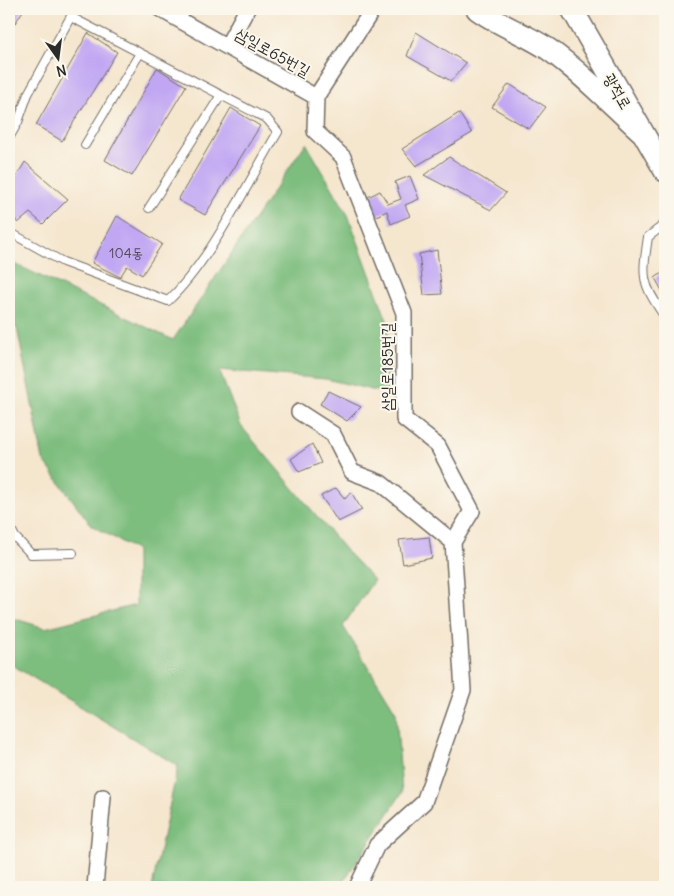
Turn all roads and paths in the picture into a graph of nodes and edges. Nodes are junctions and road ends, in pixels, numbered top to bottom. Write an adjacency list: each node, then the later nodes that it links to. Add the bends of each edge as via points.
1 (75, 9): 7 (lane)
2 (160, 9): 8 (street, 삼일로65번길)
3 (247, 9): 8 (street)
4 (373, 9): 11 (street)
5 (477, 9): 12 (main road, via 505,28 546,47)
6 (572, 9): 12 (main road, 광적로)
7 (71, 17): 9 (lane); 13 (lane, via 28,94)
8 (227, 46): 11 (street, 삼일로65번길)
9 (140, 53): 10 (lane); 14 (lane)
10 (221, 95): 16 (lane); 18 (lane, via 267,119 278,132 214,241 182,287 168,301 63,262)
11 (316, 97): 22 (street, 삼일로185번길, via 315,131 344,157 404,312 404,419 438,446 472,511)
12 (643, 133): 15 (main road, 광적로)
13 (9, 138)
14 (85, 145)
15 (665, 171)
16 (149, 208)
17 (665, 224): 19 (lane, via 648,237 642,273 647,289)
18 (9, 229)
19 (665, 317)
20 (299, 412): 22 (street, via 332,434 352,472 381,483)
21 (9, 525): 23 (lane, via 31,554)
22 (453, 542): 26 (street, via 463,690 424,802 377,845)
23 (73, 553)
24 (103, 797): 25 (street)
25 (95, 887)
26 (356, 887)

